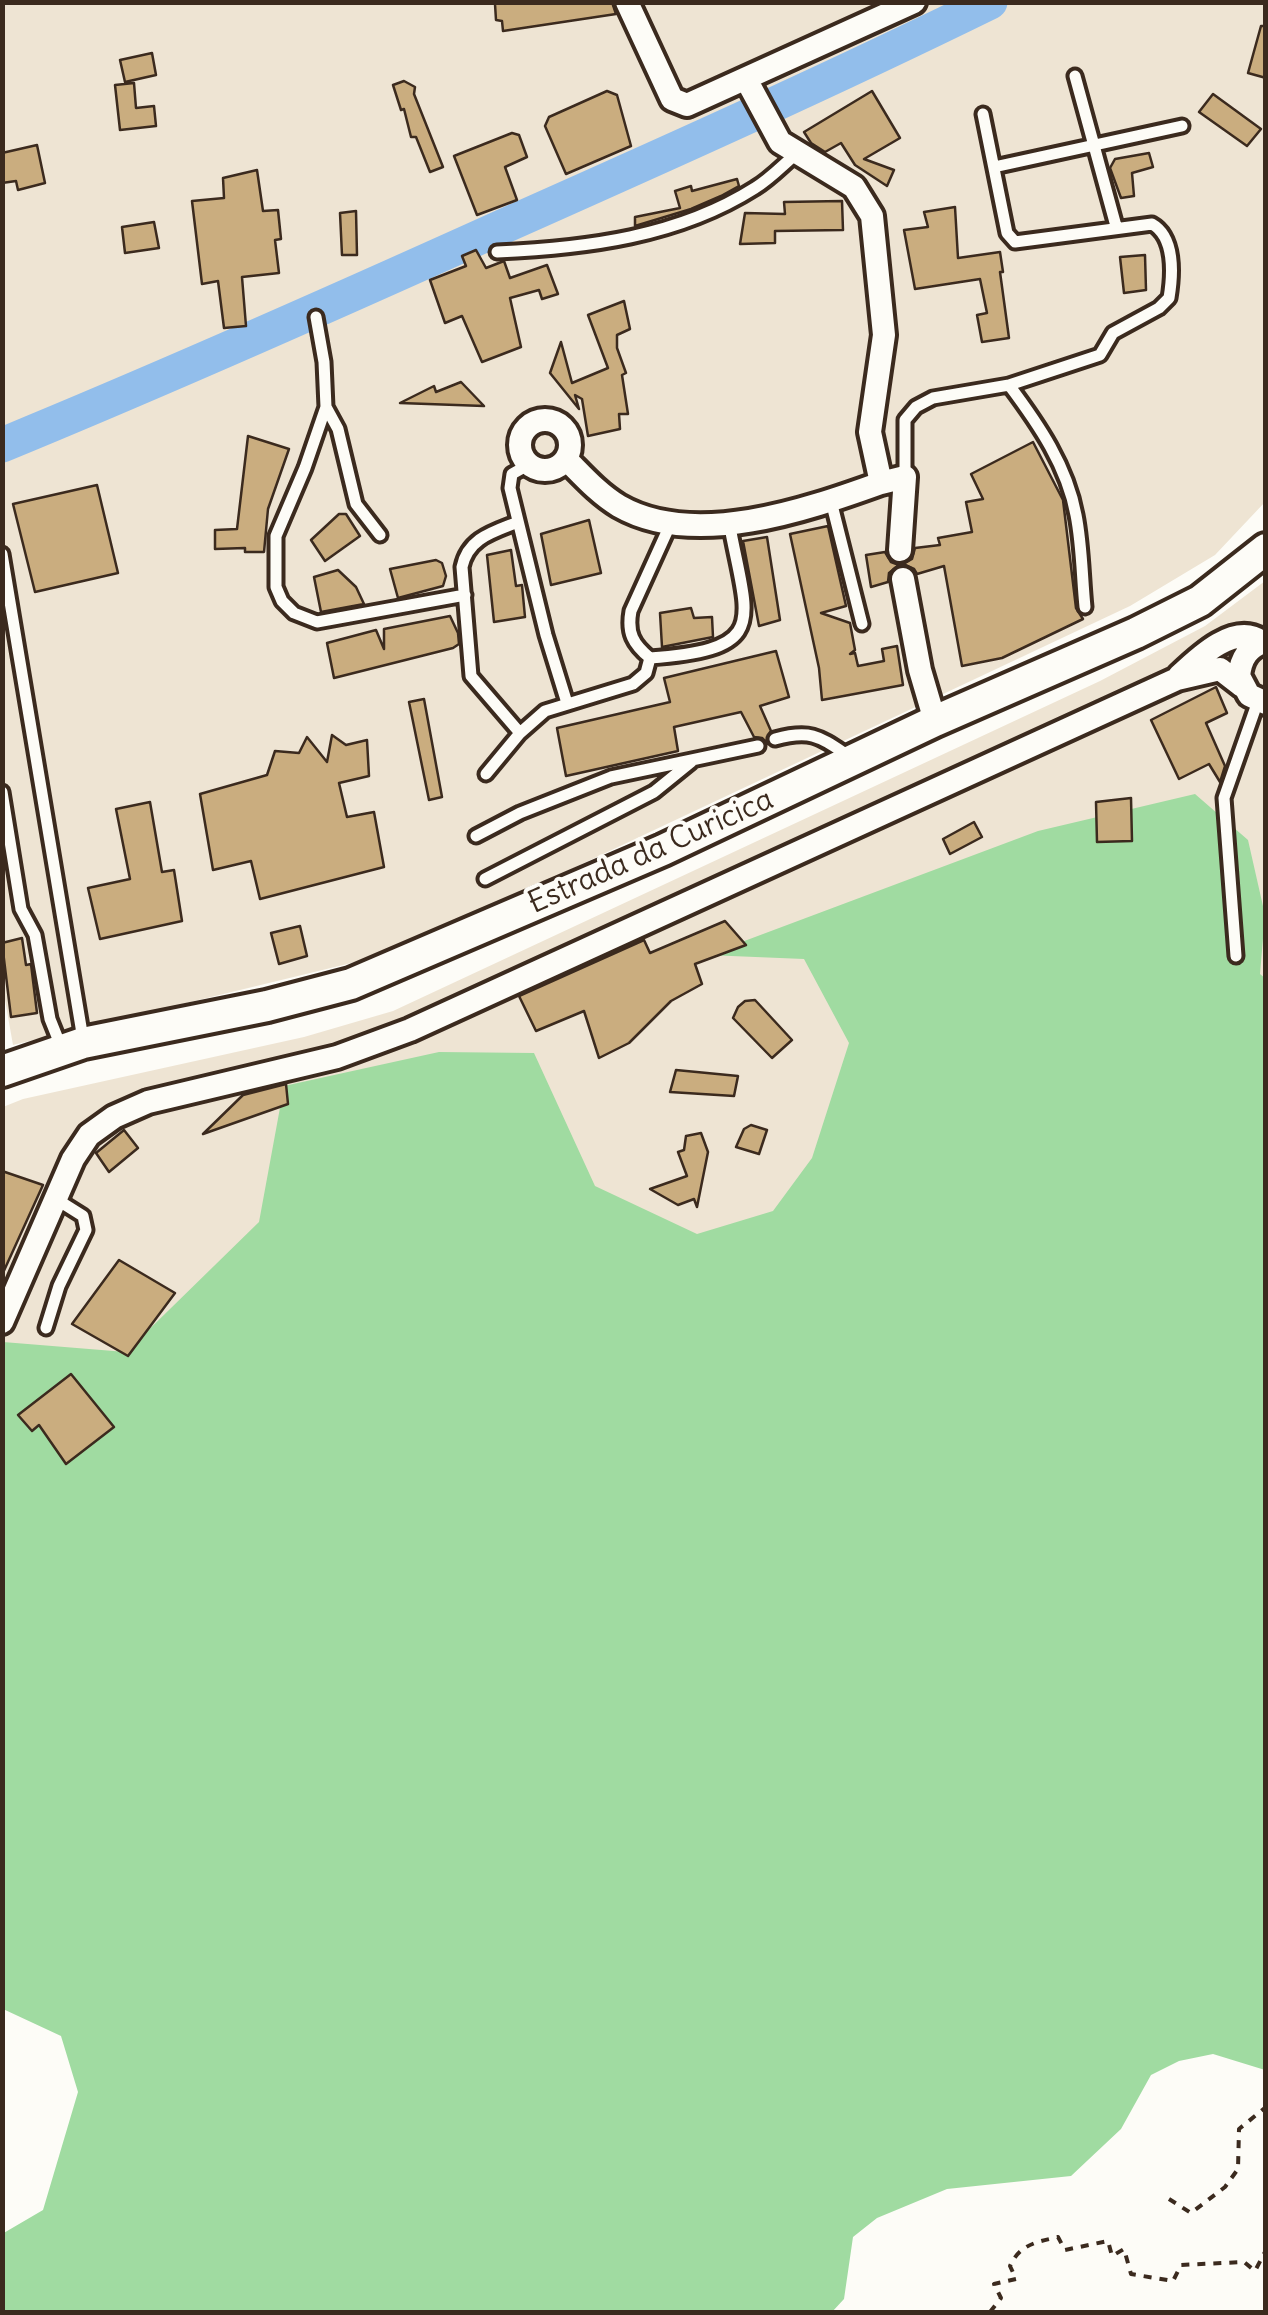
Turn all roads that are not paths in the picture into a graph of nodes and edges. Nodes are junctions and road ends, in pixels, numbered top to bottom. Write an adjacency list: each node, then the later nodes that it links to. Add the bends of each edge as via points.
1 (627, 2): 5 (street, via 672,99 687,105)
2 (914, 2): 3 (street)
3 (880, 9): 5 (street)
4 (1075, 76): 8 (lane)
5 (749, 85): 9 (street, via 780,142)
6 (983, 114): 10 (lane)
7 (1182, 126): 8 (lane)
8 (1094, 145): 10 (lane); 11 (lane)
9 (796, 154): 12 (lane, via 756,188 631,240); 19 (street, via 854,187 872,216 884,335 870,432)
10 (994, 167): 11 (lane, via 1007,233 1016,242)
11 (1116, 226): 14 (lane, via 1152,224 1163,230 1169,298 1113,333 1100,356)
12 (496, 252)
13 (316, 317): 15 (lane)
14 (1010, 386): 18 (lane, via 933,398 916,407 905,420); 30 (lane, via 1040,427 1070,488)
15 (326, 407): 24 (lane, via 356,504); 29 (lane, via 276,536 274,574 282,601 318,622)
16 (567, 460): 17 (street, via 541,471); 17 (street, via 567,432 542,420 520,438); 23 (street, via 616,504)
17 (528, 464): 21 (lane, via 510,480)
18 (905, 477): 19 (street); 26 (street)
19 (881, 482): 20 (street)
20 (831, 501): 22 (street); 31 (lane)
21 (518, 522): 29 (lane, via 484,536 465,553); 36 (lane)
22 (729, 522): 23 (street); 33 (lane, via 744,605 740,634 721,646)
23 (670, 524): 33 (lane, via 629,624 632,640)
24 (380, 535)
25 (1266, 548): 37 (street, Estrada da Curicica, via 1200,601)
26 (900, 550)
27 (2, 554): 48 (lane)
28 (903, 578): 37 (street)
29 (465, 595): 38 (lane, via 471,676)
30 (1085, 608)
31 (862, 624)
32 (1264, 642): 34 (street, via 1244,635 1219,644); 35 (street, via 1252,646 1240,665)
33 (650, 658): 36 (lane, via 646,674 633,684)
34 (1177, 678): 35 (street, via 1220,669); 50 (street, via 410,1030 114,1116 73,1160)
35 (1255, 697): 47 (lane, via 1224,798)
36 (568, 702): 38 (lane)
37 (935, 721): 42 (street, Estrada da Curicica)
38 (520, 733): 43 (lane)
39 (775, 739): 42 (lane, via 801,732 817,736)
40 (758, 746): 41 (lane)
41 (694, 759): 45 (lane, via 611,777); 46 (lane, via 654,792)
42 (854, 759): 48 (street, Estrada da Curicica, via 663,850 351,984)
43 (486, 774)
44 (2, 792): 48 (lane, via 21,909 36,935 50,1019)
45 (476, 836)
46 (484, 879)
47 (1236, 956)
48 (72, 1046): 49 (street, Estrada da Curicica)
49 (2, 1071)
50 (56, 1199): 51 (street); 52 (lane, via 83,1216 86,1230)
51 (2, 1322)
52 (46, 1328)

